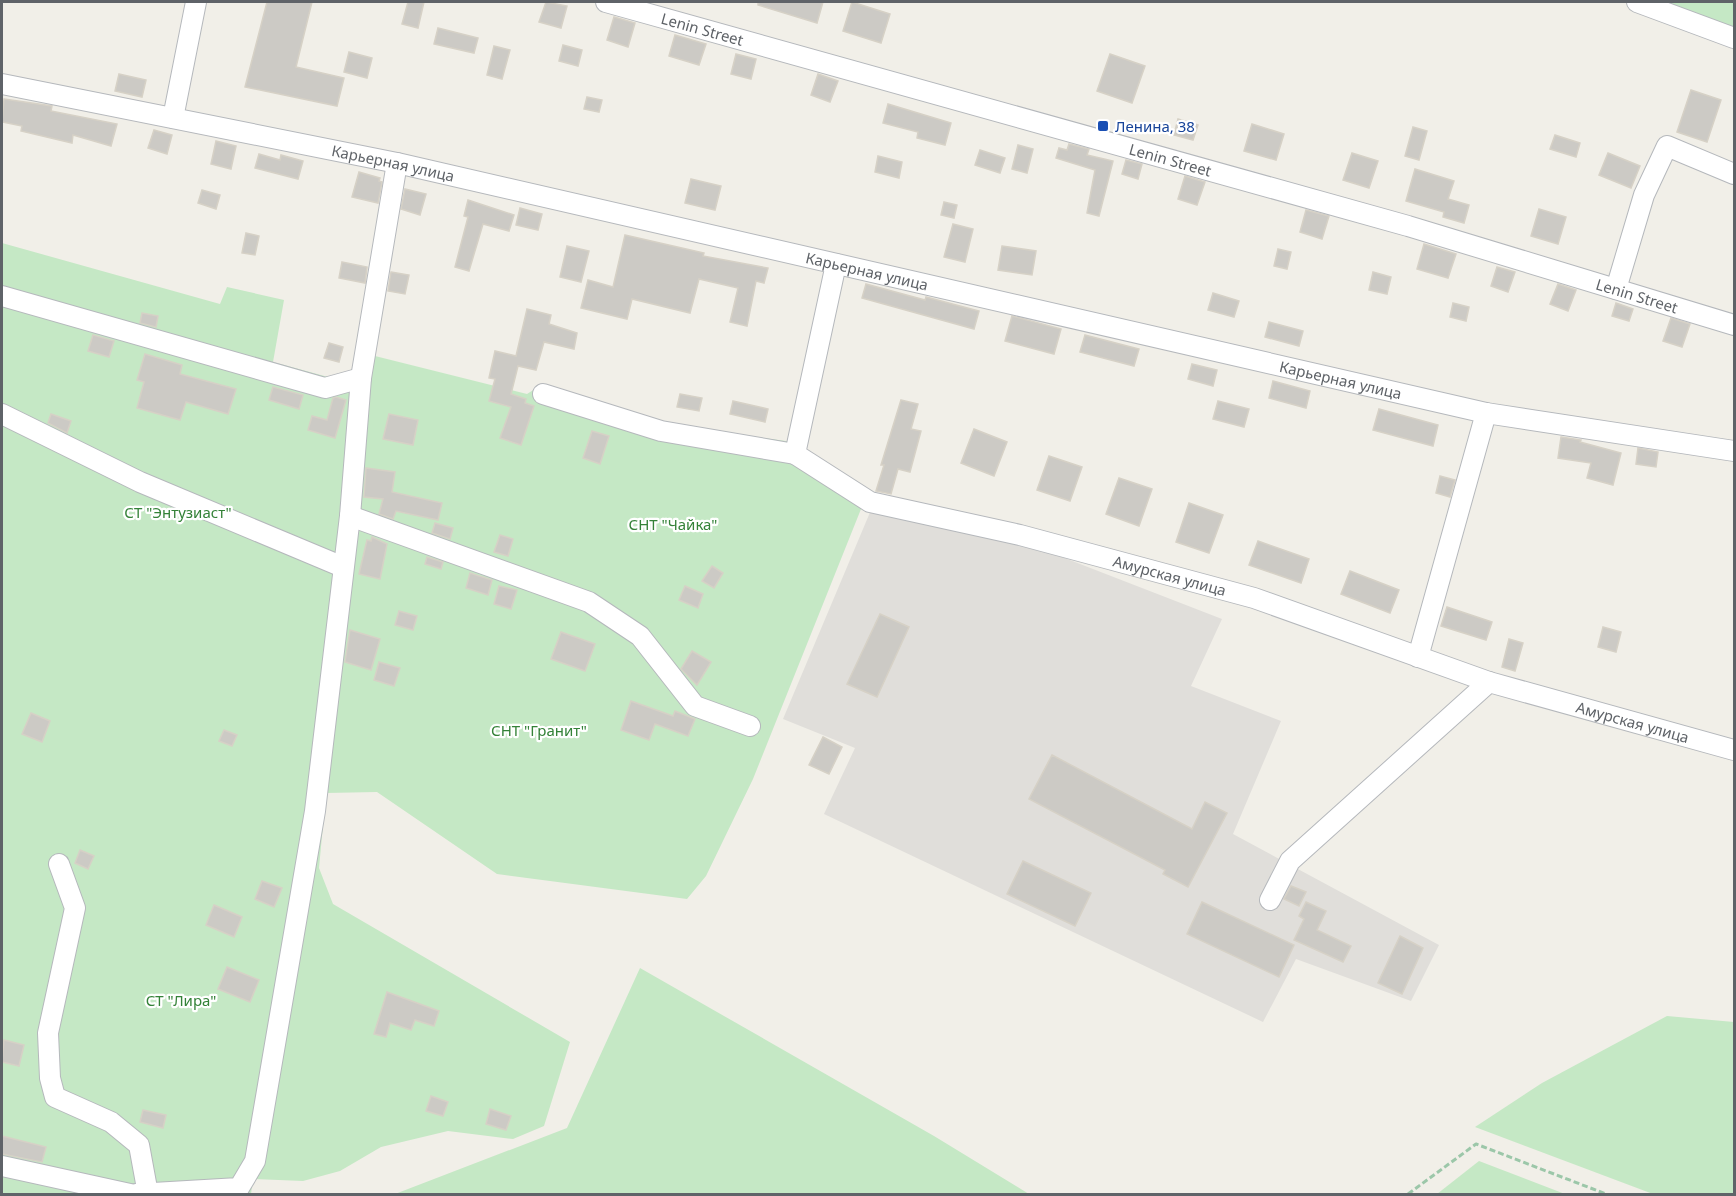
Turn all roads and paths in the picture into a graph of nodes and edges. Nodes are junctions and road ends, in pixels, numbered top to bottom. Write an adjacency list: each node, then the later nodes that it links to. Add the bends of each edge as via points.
1 (196, 2): 6 (street)
2 (606, 2): 10 (street, Lenin Street, via 1408,226)
3 (1637, 2): 4 (street)
4 (1734, 38)
5 (2, 84): 6 (street, Карьерная улица)
6 (173, 118): 7 (street, Карьерная улица)
7 (397, 163): 9 (street, Карьерная улица); 13 (street)
8 (1734, 174): 10 (street, via 1666,146 1644,195)
9 (836, 264): 15 (street, Карьерная улица); 18 (street)
10 (1616, 289): 12 (street, Lenin Street)
11 (2, 296): 13 (street, via 326,388)
12 (1734, 325)
13 (361, 378): 19 (street)
14 (543, 394): 18 (street, via 661,431)
15 (1486, 413): 17 (street, Карьерная улица); 21 (street)
16 (2, 414): 20 (street, via 140,482)
17 (1734, 451)
18 (795, 454): 21 (street, Амурская улица, via 870,502 1020,534 1254,598)
19 (350, 516): 20 (street); 23 (street, via 589,602 640,636 695,706)
20 (343, 567): 28 (street, via 315,811 292,954 255,1161)
21 (1418, 657): 22 (street, Амурская улица)
22 (1489, 682): 24 (street, Амурская улица); 26 (street, via 1290,861)
23 (750, 726)
24 (1734, 750)
25 (58, 864): 29 (street, via 75,908 48,1033 50,1078 55,1097 111,1122 139,1145)
26 (1270, 900)
27 (2, 1166): 29 (street)
28 (239, 1191): 29 (street)
29 (138, 1194)
30 (1408, 1194): 31 (path, via 1476,1144)
31 (1606, 1194)

